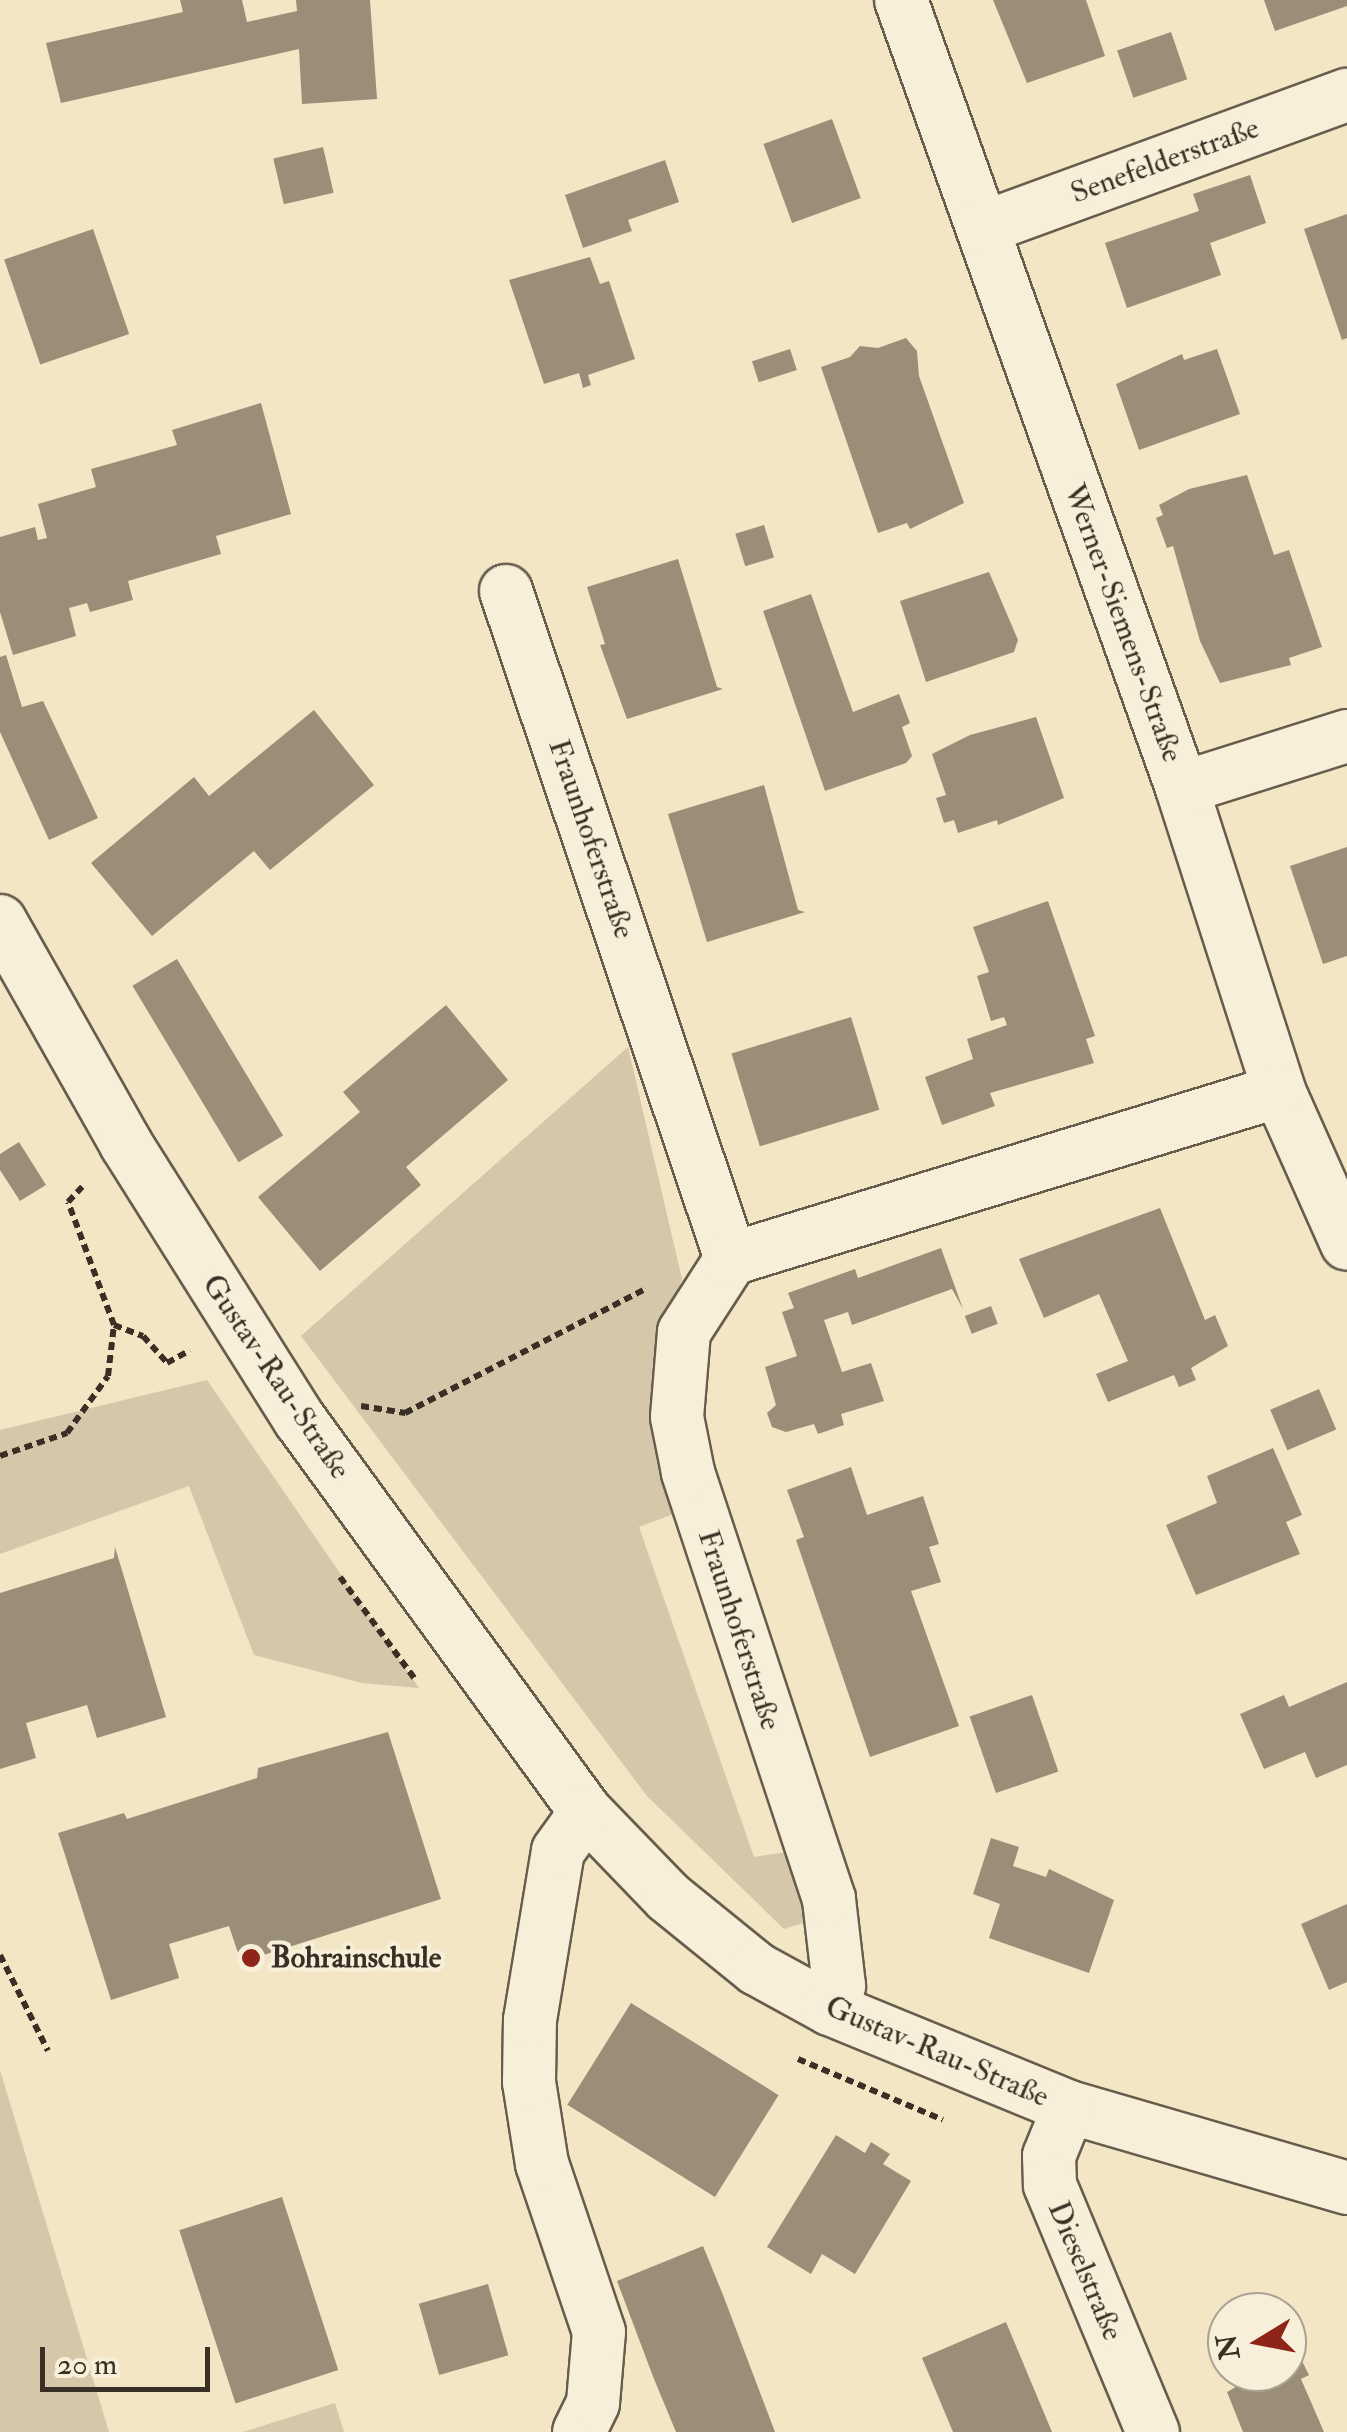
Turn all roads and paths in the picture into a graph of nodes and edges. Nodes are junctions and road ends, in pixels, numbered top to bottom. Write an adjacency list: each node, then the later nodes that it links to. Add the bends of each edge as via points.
1 (902, 0): 3 (street, Werner-Siemens-Straße)
2 (1347, 95): 3 (street, Senefelderstraße)
3 (983, 228): 6 (street, Werner-Siemens-Straße)
4 (506, 590): 11 (street, Fraunhoferstraße)
5 (1347, 736): 6 (street)
6 (1182, 788): 8 (street, Werner-Siemens-Straße)
7 (0, 921): 17 (street, Gustav-Rau-Straße, via 126,1144 300,1420)
8 (1279, 1091): 10 (street, Werner-Siemens-Straße); 11 (street)
9 (85, 1184): 13 (path, via 68,1202)
10 (1347, 1244)
11 (731, 1258): 19 (street, Fraunhoferstraße, via 684,1332 677,1417 740,1640 830,1899 839,1986)
12 (647, 1288): 15 (path, via 404,1413)
13 (114, 1326): 14 (path, via 143,1336 167,1363); 16 (path, via 108,1376 67,1433)
14 (190, 1350)
15 (352, 1405)
16 (0, 1456)
17 (586, 1812): 19 (street, Gustav-Rau-Straße, via 722,1944); 23 (street, via 558,1851 530,2020 530,2082 542,2164 598,2332 593,2403)
18 (0, 1955): 20 (path)
19 (830, 2009): 21 (street, Gustav-Rau-Straße)
20 (48, 2050)
21 (1069, 2107): 22 (street, Gustav-Rau-Straße); 24 (street, Dieselstraße, via 1048,2156 1050,2185)
22 (1347, 2188)
23 (579, 2432)
24 (1152, 2432)

